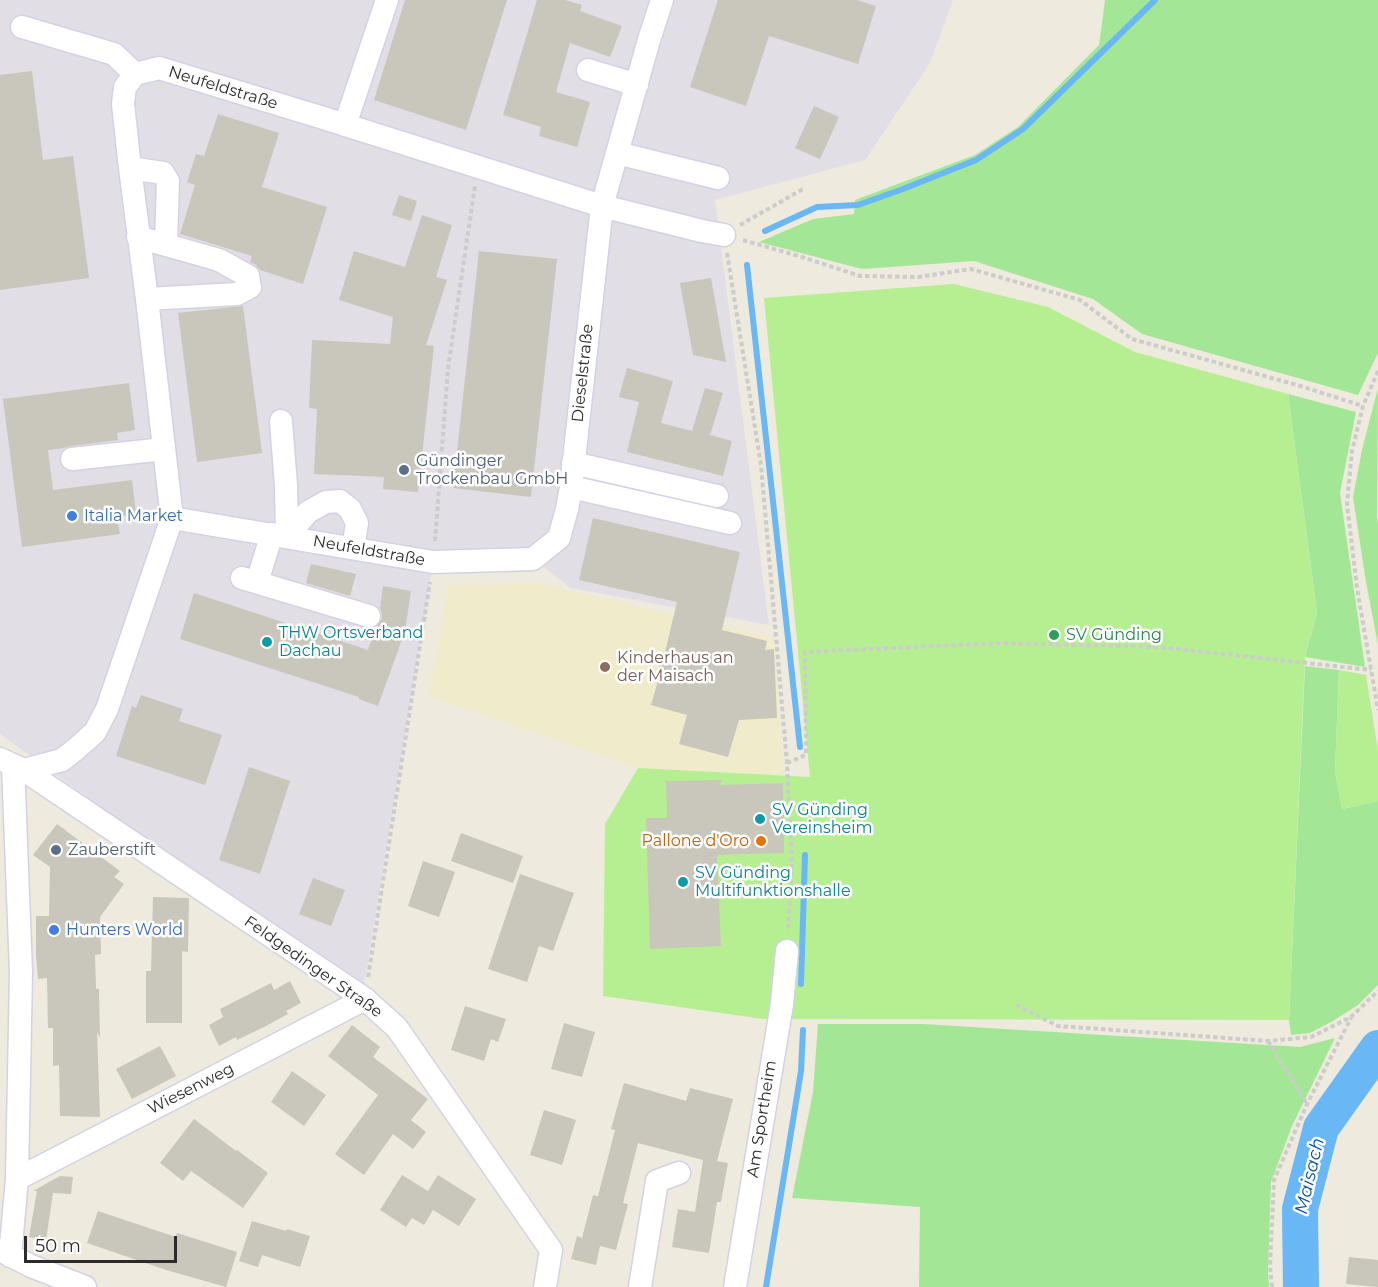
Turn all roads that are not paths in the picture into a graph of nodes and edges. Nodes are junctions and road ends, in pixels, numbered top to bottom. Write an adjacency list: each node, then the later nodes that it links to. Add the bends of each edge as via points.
1 (387, 0): 7 (street)
2 (662, 0): 6 (street, Dieselstraße)
3 (22, 27): 5 (street, via 114,54)
4 (588, 70): 6 (street)
5 (135, 74): 7 (street, Neufeldstraße, via 159,68); 9 (street, via 125,87 123,104)
6 (636, 85): 8 (street, Dieselstraße)
7 (345, 125): 11 (street, Neufeldstraße)
8 (617, 153): 10 (street); 11 (street, Dieselstraße)
9 (129, 168): 13 (street); 14 (street, via 163,173 168,181)
10 (718, 178)
11 (602, 206): 12 (street); 19 (street, Dieselstraße)
12 (724, 235)
13 (138, 237): 14 (street); 15 (street)
14 (166, 245): 15 (street, via 219,260 248,276 250,286 237,294)
15 (147, 299): 17 (street)
16 (281, 421): 24 (street, via 286,486)
17 (164, 449): 18 (street); 22 (street)
18 (72, 459)
19 (573, 463): 20 (street, Dieselstraße); 21 (street)
20 (571, 487): 23 (street); 25 (street, Dieselstraße)
21 (717, 496)
22 (172, 518): 24 (street, Neufeldstraße); 28 (street, via 107,709 95,732 62,760)
23 (730, 524)
24 (280, 535): 26 (street, Neufeldstraße); 26 (street, via 308,512 326,502 340,501 350,508 357,523); 27 (street, via 249,580)
25 (559, 538): 26 (street, Neufeldstraße, via 533,559 433,562)
26 (353, 548)
27 (369, 616)
28 (12, 764): 30 (street, Feldgedinger Straße); 32 (street, via 21,972)
29 (787, 951): 38 (street, Am Sportheim, via 782,1004)
30 (365, 999): 32 (street, Wiesenweg); 36 (street, Feldgedinger Straße, via 397,1028 551,1250)
31 (679, 1173): 37 (street, via 657,1181)
32 (17, 1179): 33 (street)
33 (5, 1253): 34 (street)
34 (30, 1277): 35 (street)
35 (85, 1287)
36 (545, 1287)
37 (639, 1287)
38 (735, 1287)

